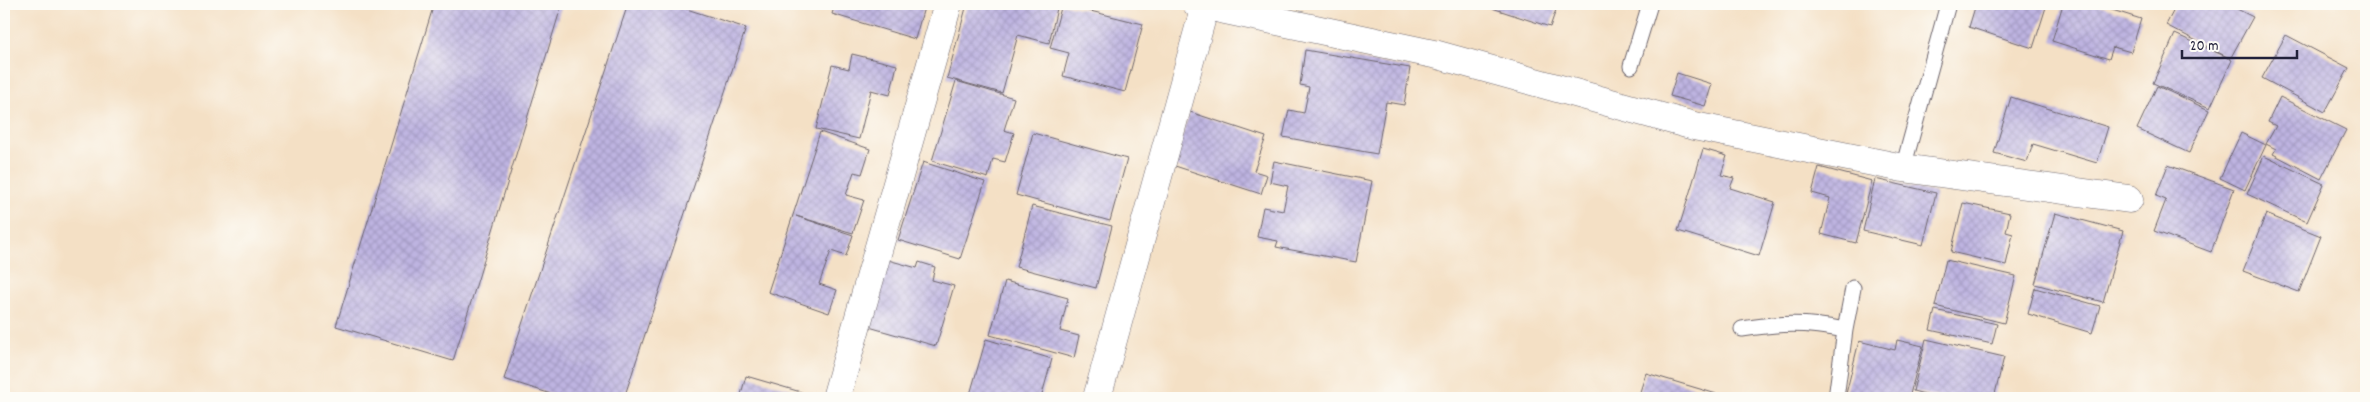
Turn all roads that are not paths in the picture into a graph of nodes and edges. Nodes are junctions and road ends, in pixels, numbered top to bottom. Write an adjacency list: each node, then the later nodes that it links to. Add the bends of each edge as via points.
1 (948, 4): 11 (street)
2 (1650, 4): 5 (lane)
3 (1948, 4): 6 (lane)
4 (1201, 5): 6 (street, via 1438,55 1694,126); 12 (street)
5 (1630, 66)
6 (1902, 168): 7 (street)
7 (2129, 199)
8 (1853, 288): 10 (lane)
9 (1742, 329): 10 (lane, via 1778,324 1815,324)
10 (1845, 330): 13 (lane)
11 (836, 398)
12 (1097, 398)
13 (1836, 398)

